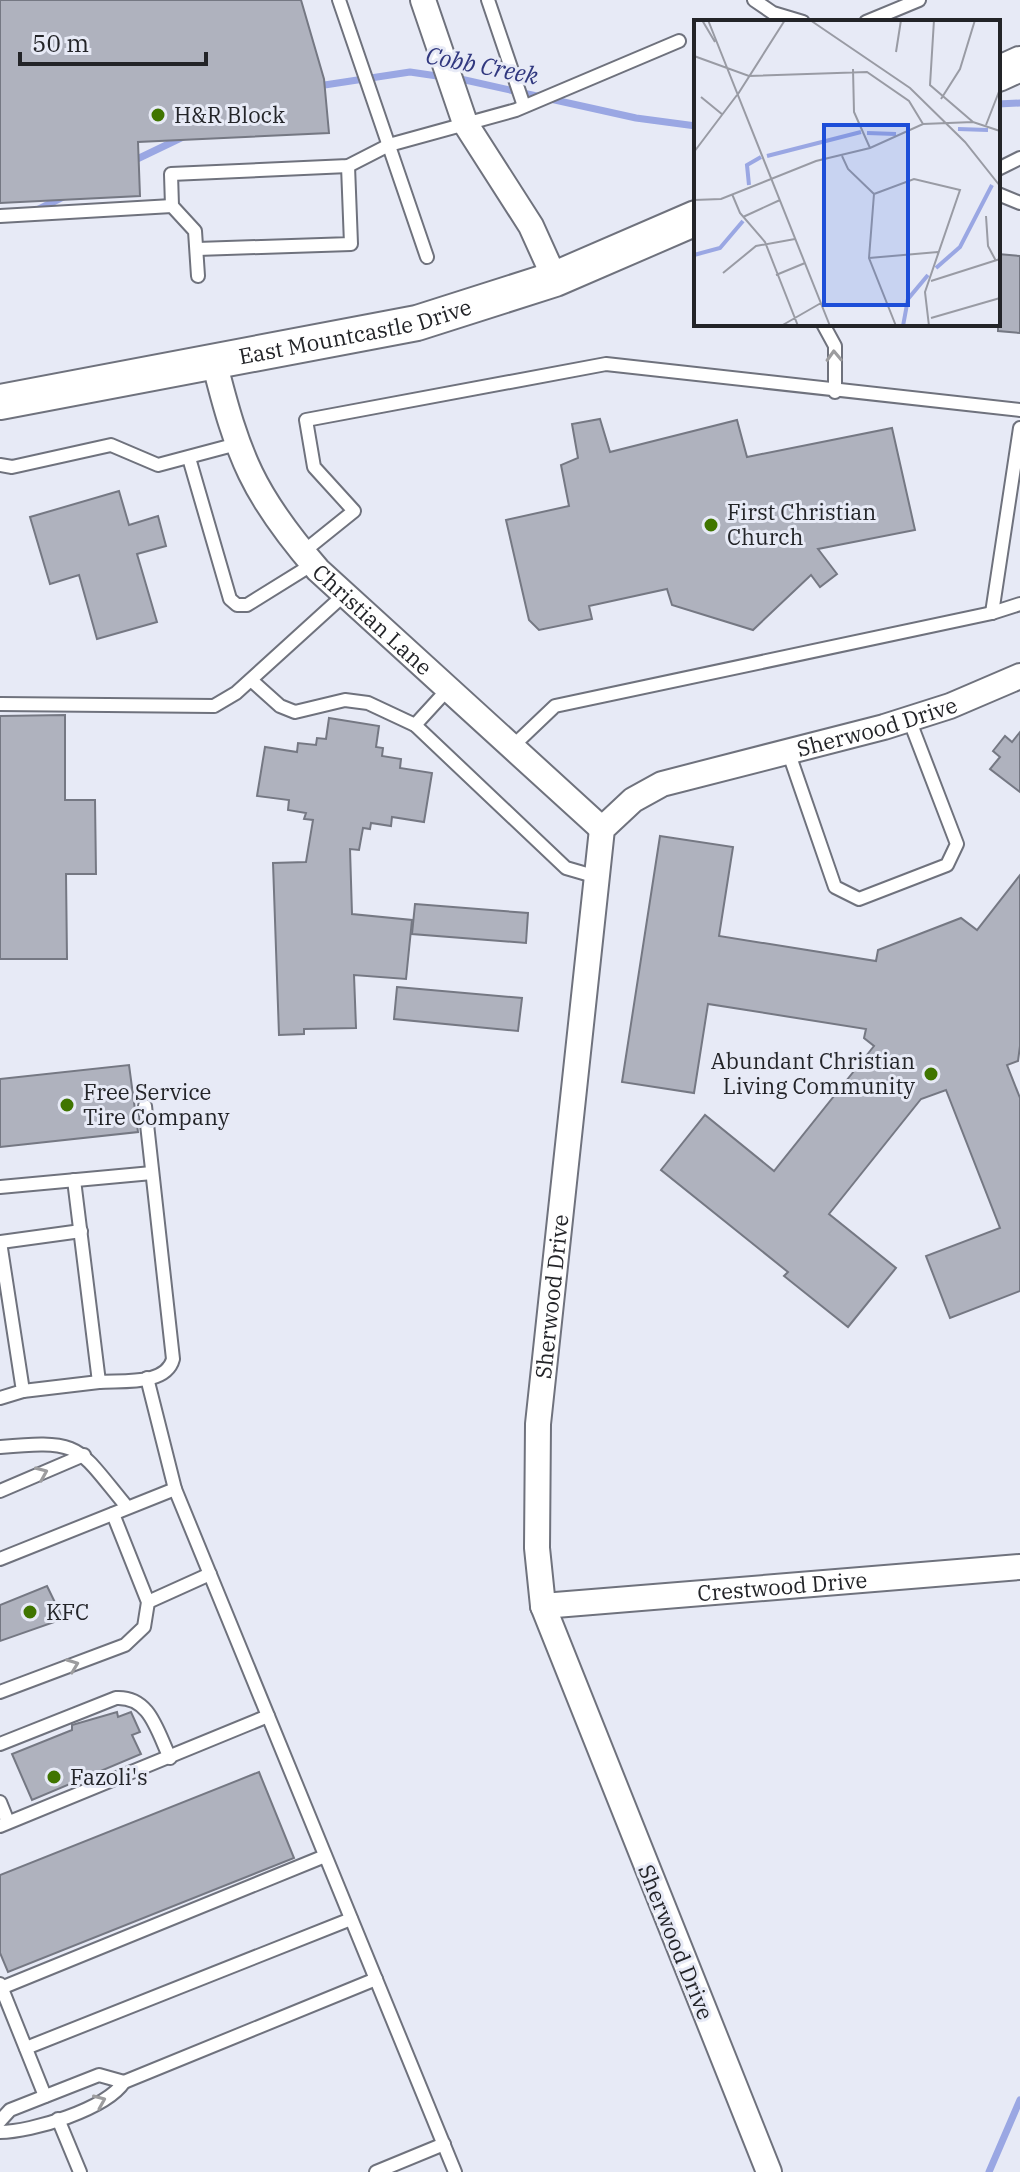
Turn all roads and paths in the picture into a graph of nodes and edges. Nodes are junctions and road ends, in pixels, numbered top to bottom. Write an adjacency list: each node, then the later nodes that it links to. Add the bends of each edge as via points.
1 (339, 0): 13 (lane)
2 (423, 0): 12 (street)
3 (488, 0): 11 (lane)
4 (754, 0): 7 (lane)
5 (919, 0): 6 (lane)
6 (894, 18)
7 (796, 20)
8 (679, 41): 11 (lane)
9 (1020, 64): 10 (street)
10 (1000, 73)
11 (524, 106): 12 (lane)
12 (465, 123): 13 (lane); 25 (street, via 531,226)
13 (389, 145): 15 (lane); 23 (lane)
14 (1020, 158): 16 (lane)
15 (348, 166): 19 (lane, via 171,174); 22 (lane, via 351,244)
16 (1000, 168)
17 (1000, 195): 18 (lane)
18 (1020, 203)
19 (172, 206): 20 (lane); 22 (lane, via 195,231)
20 (0, 216)
21 (694, 219): 25 (street, East Mountcastle Drive)
22 (197, 249): 24 (lane)
23 (427, 257)
24 (198, 276)
25 (555, 279): 27 (street, East Mountcastle Drive, via 417,323)
26 (824, 326): 28 (lane, one-way to 26, via 835,346)
27 (214, 361): 29 (street, East Mountcastle Drive); 32 (street, Christian Lane)
28 (835, 392): 30 (lane); 35 (lane, via 606,364 306,420 314,467 354,511)
29 (0, 402)
30 (1020, 410)
31 (1020, 428): 38 (lane)
32 (237, 444): 33 (lane); 35 (street, Christian Lane, via 264,503)
33 (189, 458): 34 (lane, via 158,465 111,445 12,467); 35 (lane, via 230,599 237,605 247,605)
34 (0, 465)
35 (308, 558): 36 (street, Christian Lane)
36 (345, 594): 40 (lane); 41 (street, Christian Lane)
37 (1020, 604): 38 (lane)
38 (992, 613): 45 (lane, via 555,706)
39 (1020, 676): 43 (street, Sherwood Drive)
40 (251, 680): 42 (lane, via 214,706); 44 (lane, via 295,712 345,700 368,703)
41 (448, 689): 44 (lane); 45 (street, Christian Lane)
42 (0, 704)
43 (909, 719): 46 (street, Sherwood Drive); 46 (lane, via 957,844 947,865 859,899 835,887)
44 (415, 725): 48 (lane, via 566,868)
45 (512, 747): 47 (street, Christian Lane)
46 (788, 751): 47 (street, Sherwood Drive, via 662,784 633,800)
47 (602, 829): 48 (street, Sherwood Drive)
48 (597, 877): 69 (street, Sherwood Drive, via 538,1424 537,1548)
49 (145, 1106): 50 (lane)
50 (152, 1173): 51 (lane); 55 (lane, via 173,1359 167,1372)
51 (74, 1180): 52 (lane); 53 (lane)
52 (0, 1187)
53 (81, 1231): 54 (lane); 56 (lane)
54 (0, 1242): 57 (lane)
55 (147, 1378): 56 (lane); 61 (lane)
56 (99, 1382): 57 (lane)
57 (23, 1391): 58 (lane)
58 (0, 1398)
59 (0, 1447): 60 (lane, via 68,1444)
60 (84, 1455): 62 (lane, one-way to 60); 63 (lane)
61 (175, 1489): 63 (lane); 67 (lane)
62 (0, 1491)
63 (127, 1507): 64 (lane)
64 (113, 1514): 65 (lane); 68 (lane)
65 (0, 1559)
66 (1020, 1567): 69 (street, Crestwood Drive)
67 (210, 1574): 68 (lane); 71 (lane)
68 (148, 1602): 70 (lane, one-way to 68, via 125,1645 144,1627)
69 (543, 1606): 90 (street, Sherwood Drive)
70 (0, 1692)
71 (268, 1716): 73 (lane); 76 (lane)
72 (0, 1744): 73 (lane, via 129,1697 145,1705)
73 (170, 1758): 75 (lane)
74 (0, 1802): 75 (lane)
75 (4, 1824)
76 (325, 1856): 77 (lane); 79 (lane)
77 (351, 1919): 78 (lane); 80 (lane)
78 (376, 1979): 81 (lane); 86 (lane)
79 (1, 1986): 80 (lane)
80 (26, 2048): 82 (lane)
81 (124, 2082): 82 (lane, via 99,2075); 83 (lane, one-way to 81, via 115,2095)
82 (45, 2096): 84 (lane, via 10,2110)
83 (58, 2119): 85 (lane, via 20,2132); 87 (lane)
84 (0, 2121)
85 (0, 2132)
86 (444, 2144): 88 (lane); 89 (lane)
87 (80, 2172)
88 (376, 2172)
89 (455, 2172)
90 (769, 2172)

